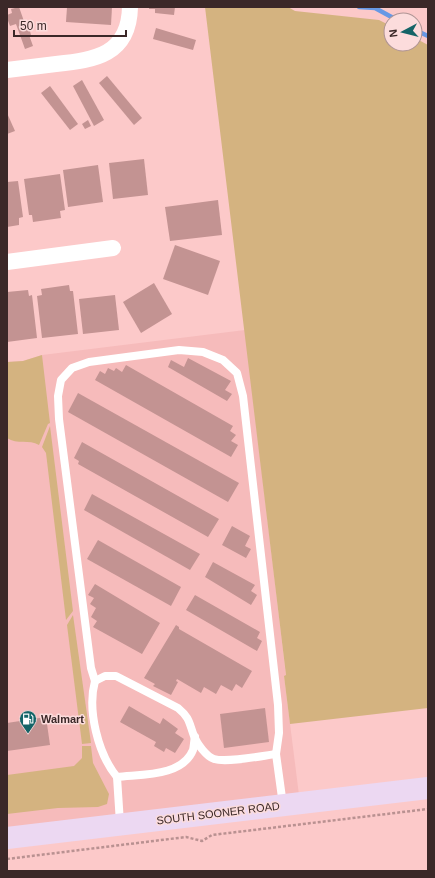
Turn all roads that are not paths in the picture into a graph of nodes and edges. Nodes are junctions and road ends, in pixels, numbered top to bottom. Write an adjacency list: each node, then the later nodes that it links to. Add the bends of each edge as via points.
1 (130, 7): 2 (street, via 130,20 126,32 118,43 99,57 85,61)
2 (7, 70)
3 (113, 248): 4 (street)
4 (7, 262)
5 (96, 681): 6 (lane, via 105,676 116,676 178,708 186,714 192,724); 7 (lane, via 91,668 58,419 61,380 72,368 89,362 179,350 203,352 223,360 237,373 243,396 277,692 279,733); 8 (lane, via 92,693 93,708 102,753)
6 (194, 737): 7 (lane, via 213,759); 8 (lane, via 193,750 175,768 163,772)
7 (276, 754): 10 (lane)
8 (117, 777): 11 (lane)
9 (428, 788): 10 (main road, SOUTH SOONER ROAD)
10 (283, 806): 11 (main road, SOUTH SOONER ROAD)
11 (121, 825): 12 (main road, SOUTH SOONER ROAD)
12 (7, 838)

